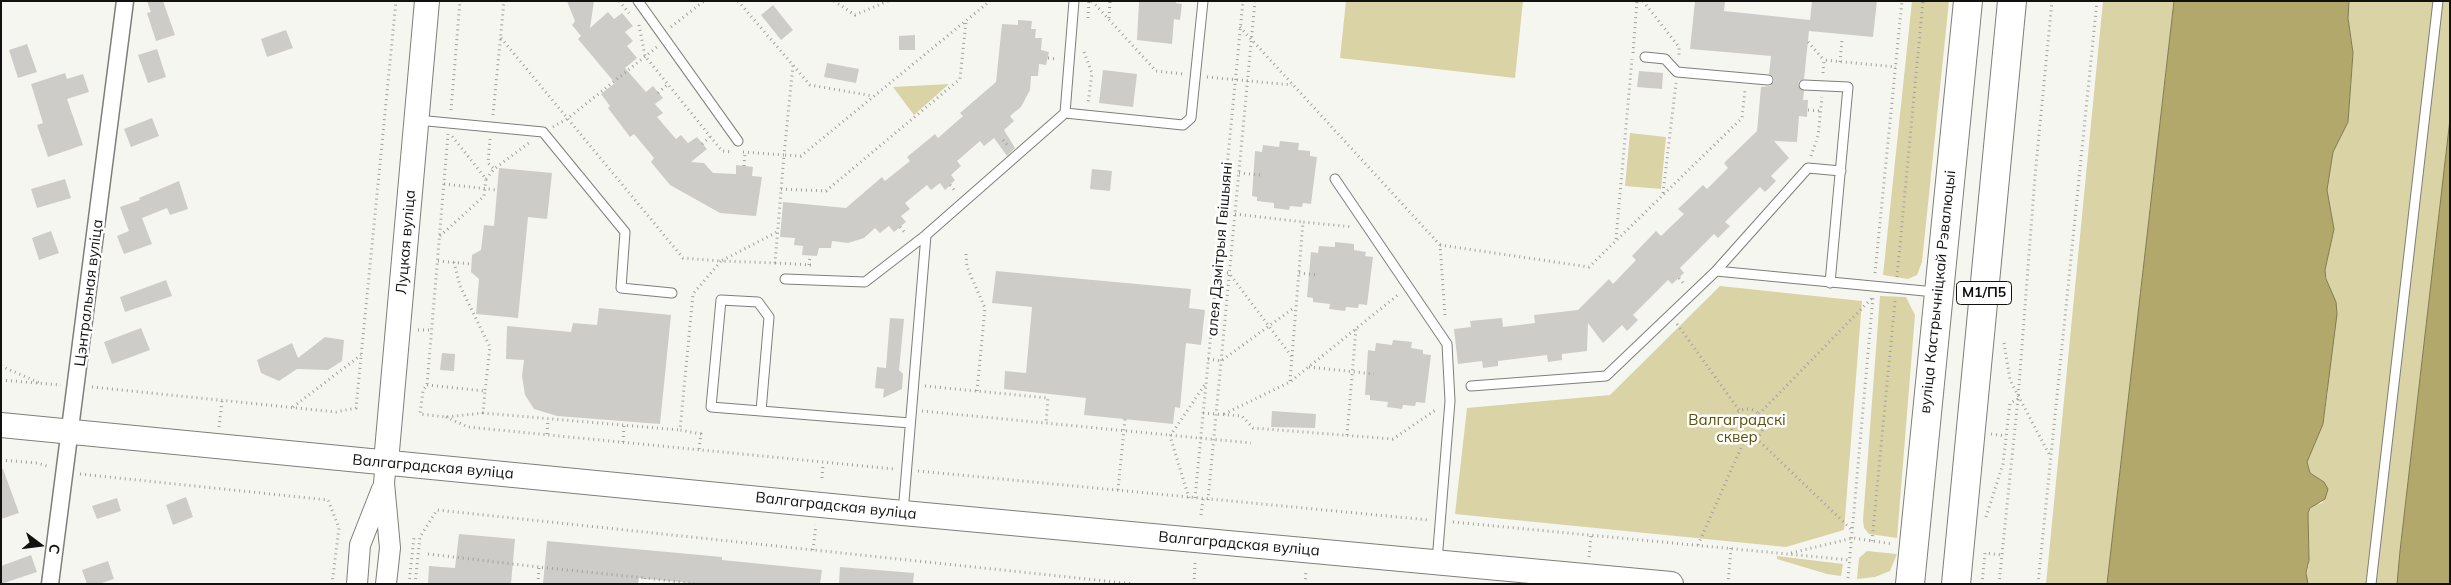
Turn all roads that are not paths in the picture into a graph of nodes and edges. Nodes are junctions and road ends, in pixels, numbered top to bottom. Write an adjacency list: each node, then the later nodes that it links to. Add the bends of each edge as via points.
1 (125, 1): 27 (street, Цэнтральная вуліца)
2 (427, 1): 13 (main road, Луцкая вуліца)
3 (638, 1): 14 (lane)
4 (1074, 1): 12 (lane)
5 (1203, 1): 12 (lane, via 1191,118 1184,125)
6 (1968, 1): 21 (highway, вуліца Кастрычніцкай Рэвалюцыі / М1/П5)
7 (2012, 1): 36 (highway, М1/П5)
8 (2438, 1): 37 (lane)
9 (1645, 57): 10 (lane, via 1665,59 1677,72)
10 (1768, 80)
11 (1804, 85): 15 (lane, via 1848,88)
12 (1065, 113): 17 (lane)
13 (417, 120): 22 (lane, via 543,132 625,232 621,288); 28 (main road, Луцкая вуліца)
14 (738, 141)
15 (1841, 171): 18 (lane, via 1808,168); 20 (lane)
16 (1335, 179): 30 (lane, via 1447,344 1450,401)
17 (926, 236): 19 (lane, via 865,282); 25 (lane)
18 (1716, 271): 20 (lane); 23 (lane, via 1606,376)
19 (785, 279)
20 (1830, 283): 21 (lane)
21 (1938, 292): 35 (highway, вуліца Кастрычніцкай Рэвалюцыі / М1/П5)
22 (672, 294)
23 (1471, 386)
24 (761, 411): 24 (lane, via 769,316 758,302 721,300 710,407); 25 (lane)
25 (910, 423): 29 (lane)
26 (1, 425): 27 (main road, Валгаградская вуліца)
27 (71, 432): 28 (main road, Валгаградская вуліца, via 216,446); 31 (street, Цэнтральная вуліца)
28 (385, 473): 29 (main road, Валгаградская вуліца); 32 (street, Луцкая вуліца, via 360,545); 33 (street, Луцкая вуліца, via 390,548)
29 (903, 513): 30 (main road, Валгаградская вуліца)
30 (1437, 561): 34 (main road, Валгаградская вуліца)
31 (50, 584)
32 (357, 584)
33 (386, 584)
34 (1671, 584)
35 (1910, 584)
36 (1956, 584)
37 (2370, 584)

